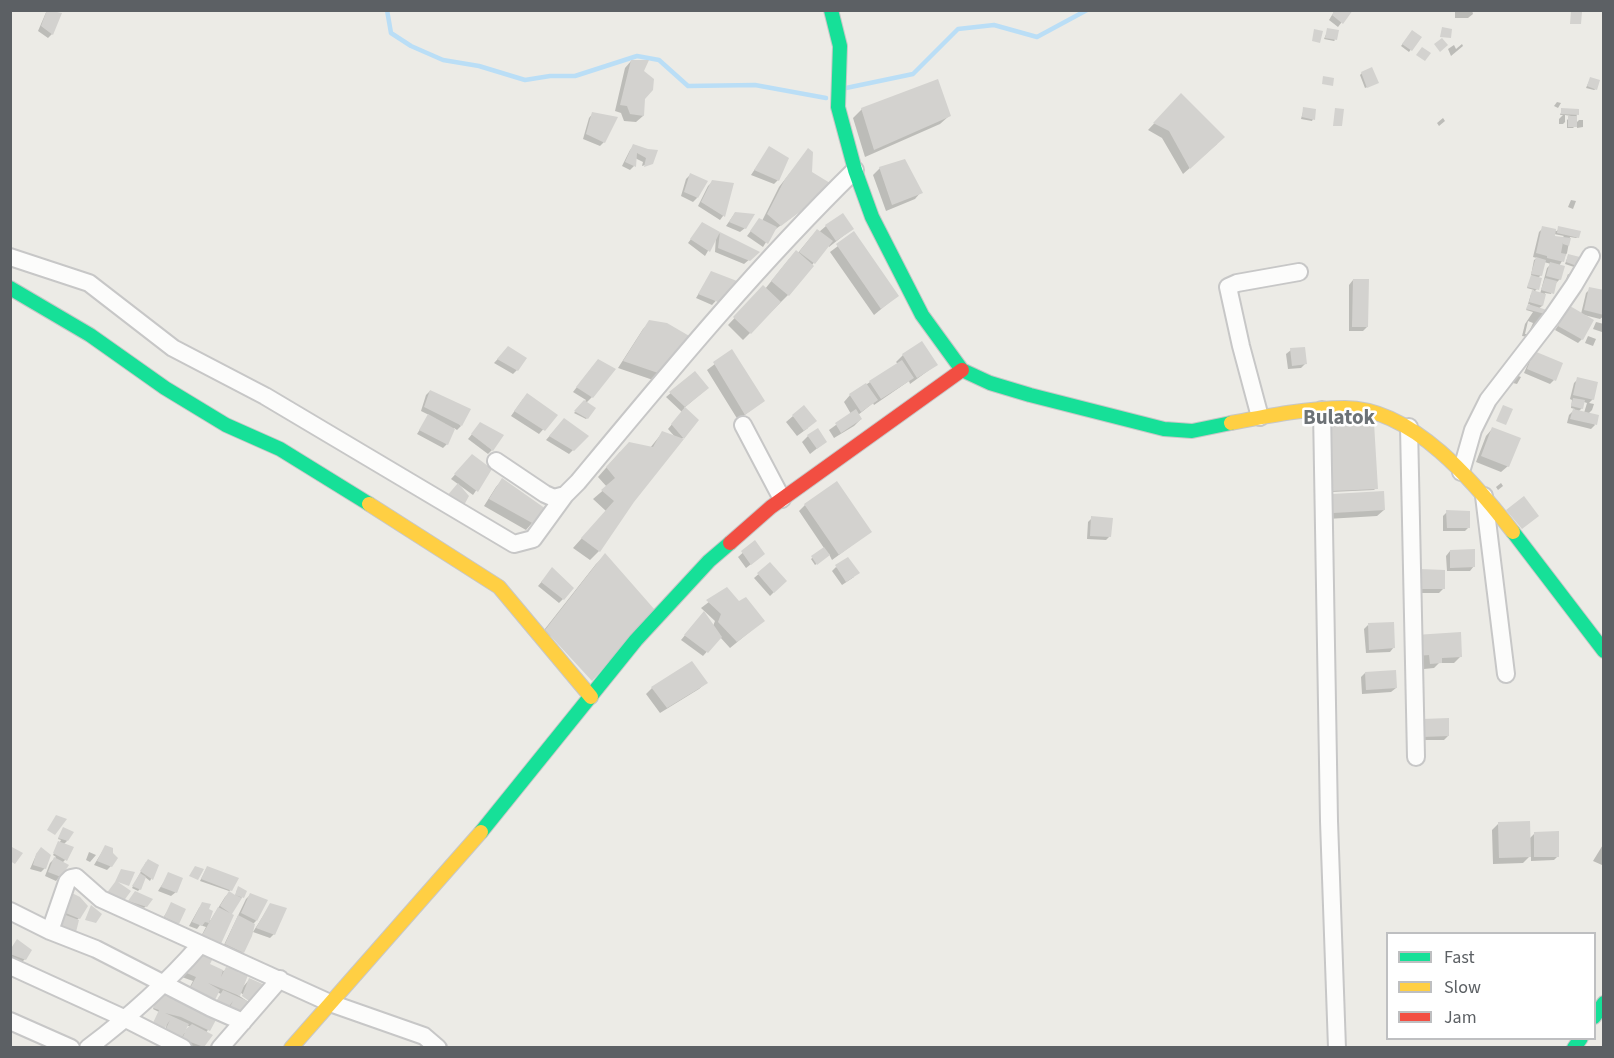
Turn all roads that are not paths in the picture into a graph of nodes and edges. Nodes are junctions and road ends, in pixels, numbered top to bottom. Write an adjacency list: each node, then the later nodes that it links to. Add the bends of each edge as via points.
1 (831, 10): 2 (main road, via 840,46 838,106)
2 (855, 170): 7 (main road, via 872,218 901,276 922,315); 14 (street, via 716,319)
3 (1591, 256): 13 (street, via 1552,316 1488,400 1473,430)
4 (10, 257): 14 (street, via 89,283 174,348 265,396 514,544 533,539)
5 (1299, 272): 9 (street, via 1228,287)
6 (10, 288): 19 (main road, via 99,341 195,407 280,449 489,579)
7 (962, 370): 9 (main road, via 1030,395 1164,429 1192,430); 16 (main road)
8 (1322, 410): 9 (main road); 11 (main road, via 1346,408 1376,413); 37 (street)
9 (1260, 417)
10 (743, 425): 16 (street)
11 (1409, 427): 13 (main road); 20 (street)
12 (496, 460): 14 (street, via 545,495)
13 (1461, 472): 15 (main road)
14 (565, 495)
15 (1484, 495): 17 (main road); 18 (street)
16 (782, 499): 19 (main road, via 709,561 636,640)
17 (1604, 651)
18 (1506, 674)
19 (591, 697): 27 (main road, via 462,855)
20 (1416, 758)
21 (10, 911): 22 (street)
22 (50, 931): 23 (street, via 67,882 74,877 80,878 101,899); 26 (street)
23 (200, 945): 25 (street); 26 (street)
24 (10, 966): 28 (street)
25 (280, 979): 27 (street); 30 (street)
26 (165, 984): 28 (street); 30 (street)
27 (330, 1002): 35 (main road); 36 (street, via 424,1036)
28 (126, 1019): 32 (street); 33 (street)
29 (10, 1021): 31 (street)
30 (243, 1022): 34 (street)
31 (71, 1047)
32 (87, 1047)
33 (183, 1047)
34 (220, 1047)
35 (291, 1047)
36 (438, 1047)
37 (1337, 1047)

